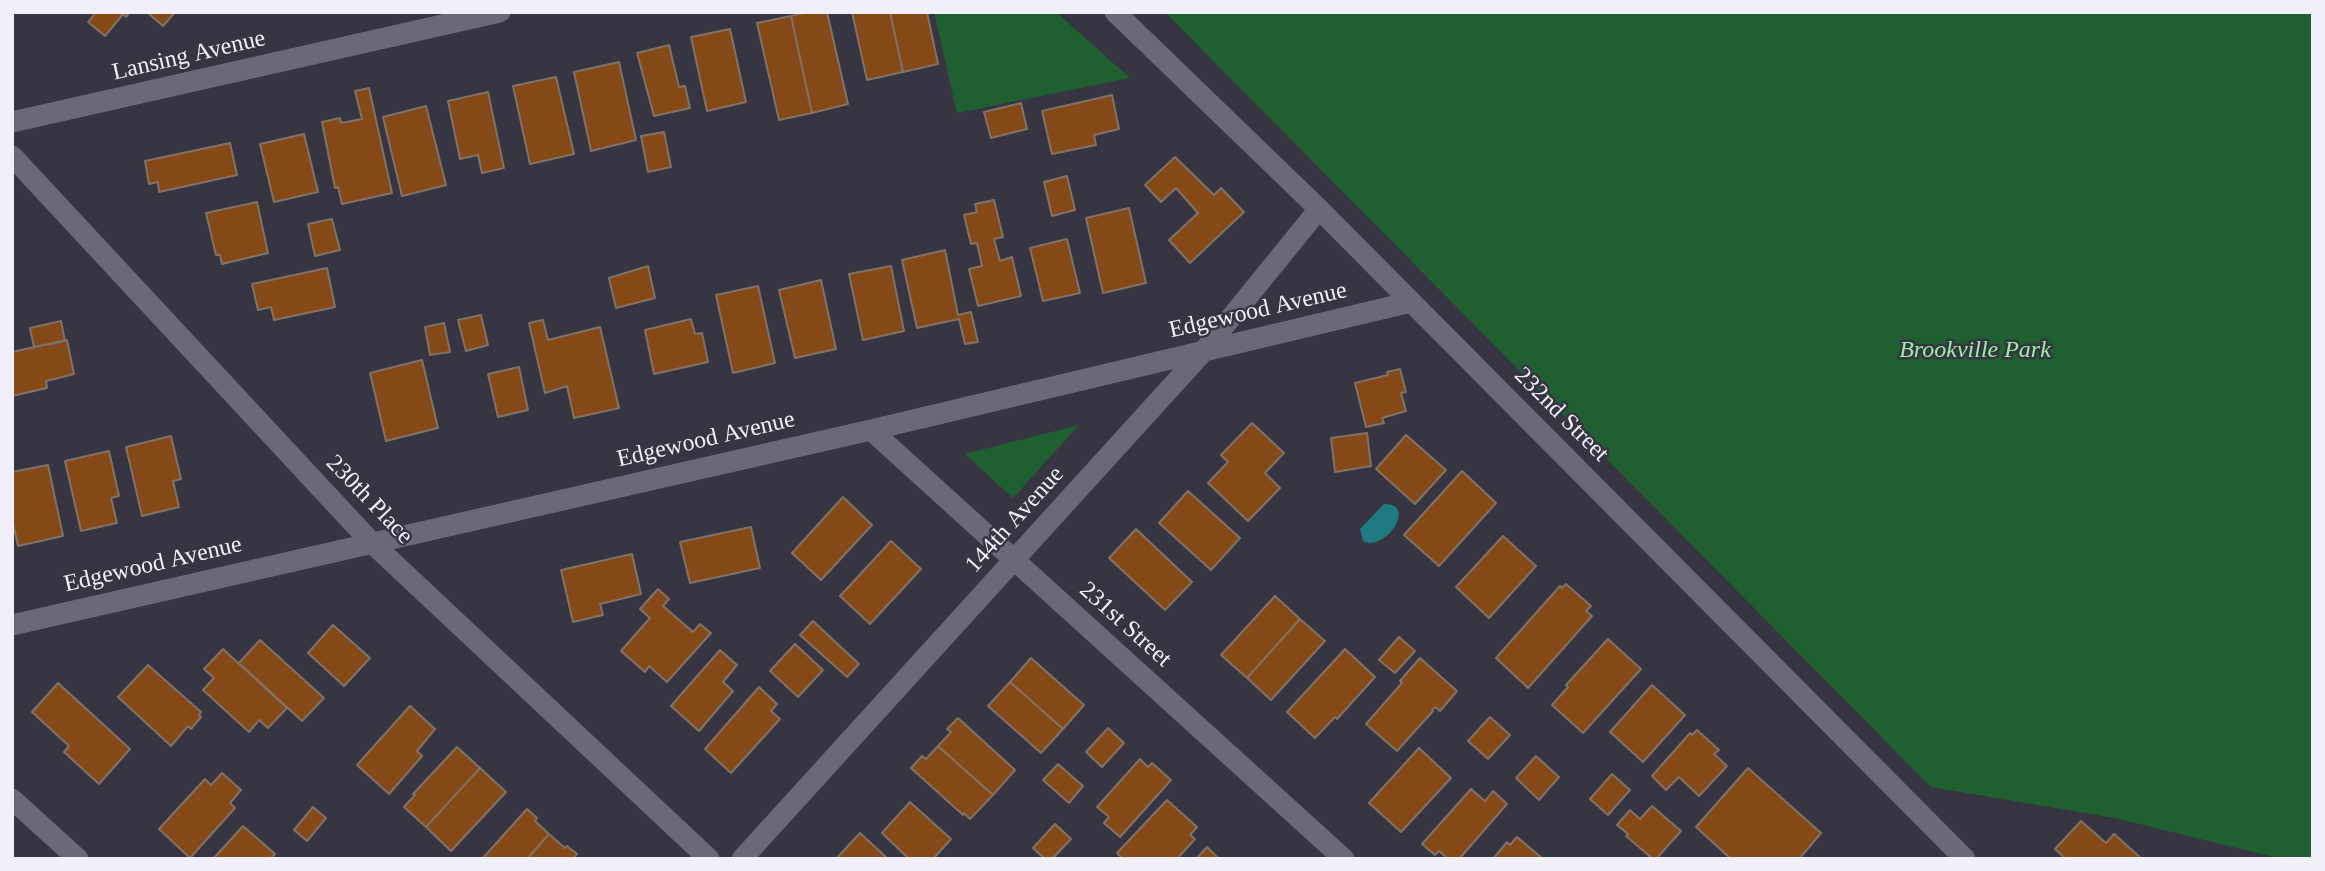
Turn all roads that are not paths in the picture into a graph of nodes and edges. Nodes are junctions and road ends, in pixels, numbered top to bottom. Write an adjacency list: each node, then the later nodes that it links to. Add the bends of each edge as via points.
1 (498, 12): 3 (street, Lansing Avenue)
2 (1115, 12): 5 (street, 232nd Street)
3 (12, 122)
4 (12, 156): 9 (street, 230th Place)
5 (1319, 209): 6 (street, 232nd Street); 7 (street, 144th Avenue)
6 (1411, 302): 7 (street, Edgewood Avenue); 17 (street, 232nd Street)
7 (1203, 352): 8 (street, Edgewood Avenue); 10 (street, 144th Avenue)
8 (871, 430): 9 (street, Edgewood Avenue); 10 (street, 231st Street)
9 (371, 542): 11 (street, Edgewood Avenue); 14 (street, 230th Place)
10 (1014, 560): 15 (street, 144th Avenue); 16 (street, 231st Street)
11 (12, 625)
12 (12, 799): 13 (street)
13 (78, 859)
14 (709, 859)
15 (743, 859)
16 (1344, 859)
17 (1965, 859)

